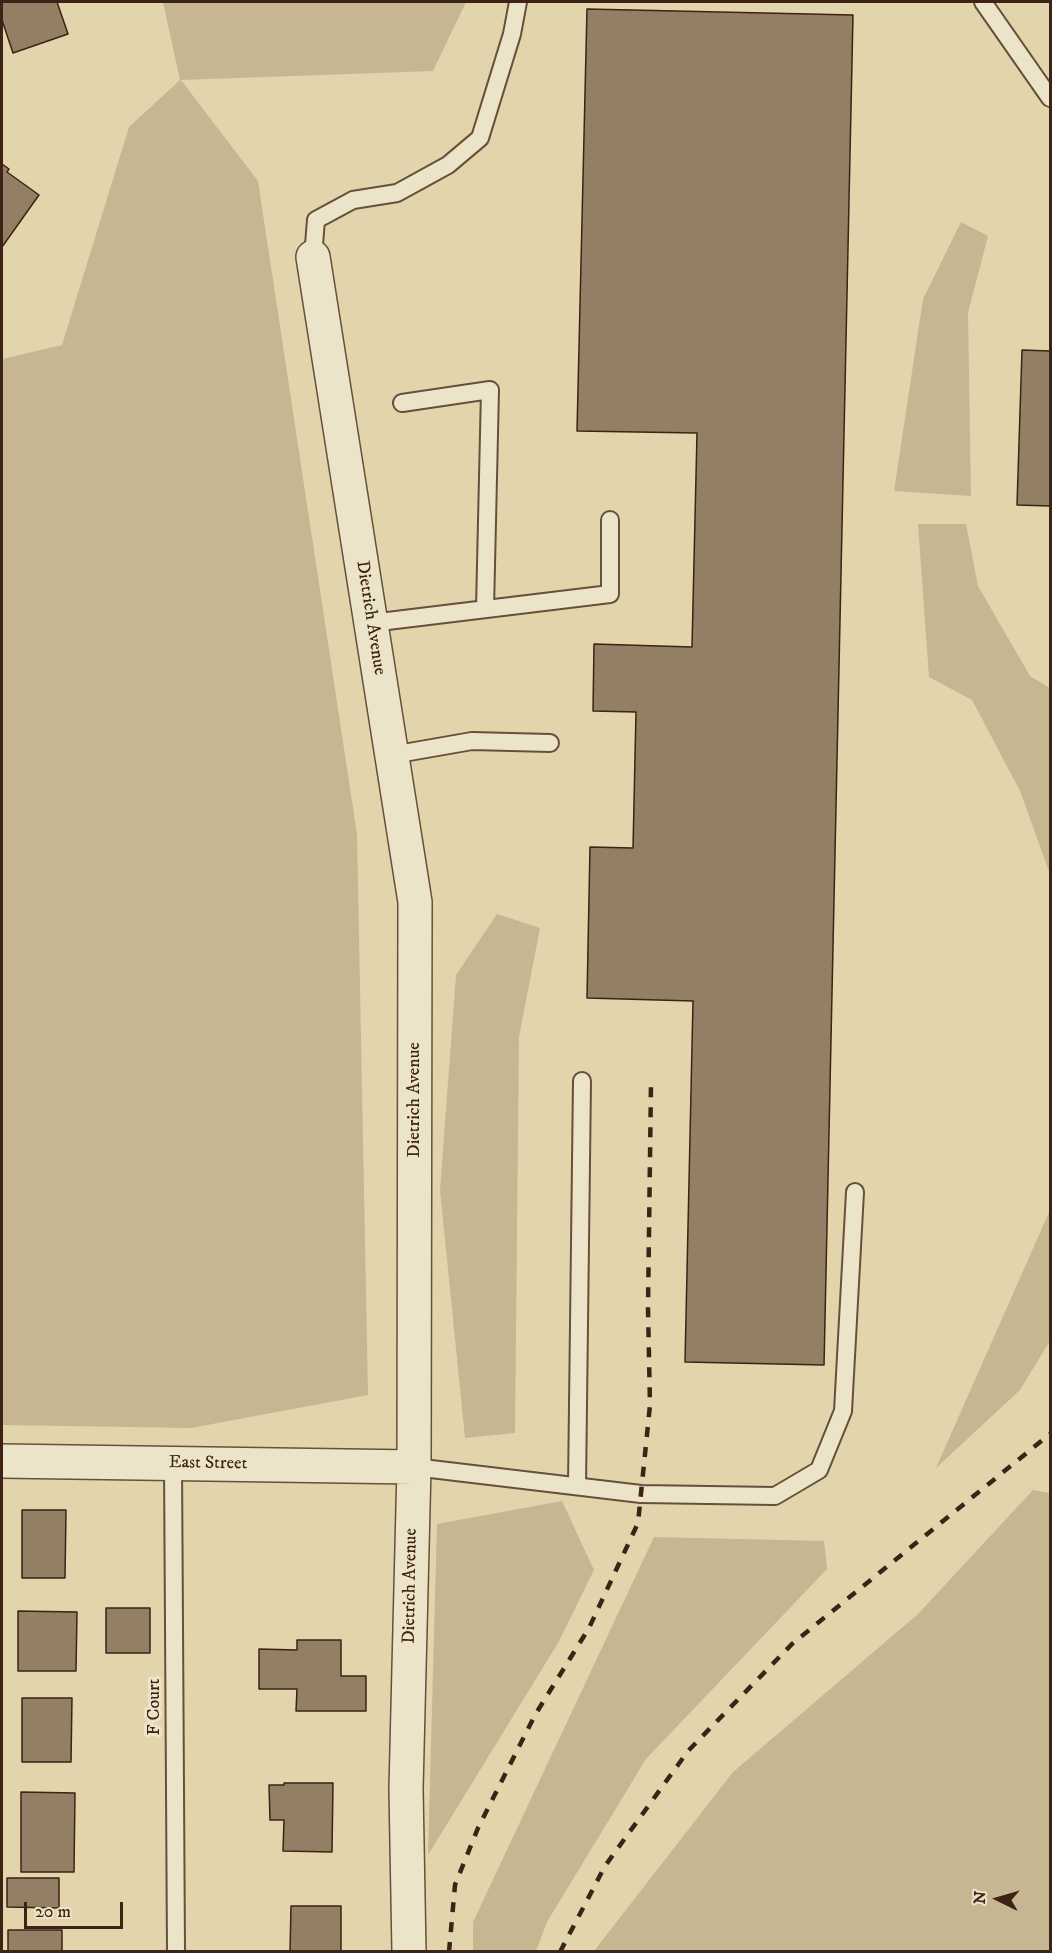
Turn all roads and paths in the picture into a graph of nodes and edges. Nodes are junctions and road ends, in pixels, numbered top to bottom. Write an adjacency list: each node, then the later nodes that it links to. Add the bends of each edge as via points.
1 (518, 2): 4 (lane, via 480,138 448,165 397,193 353,200 316,220)
2 (983, 2): 3 (lane)
3 (1050, 98)
4 (313, 257): 8 (street, Dietrich Avenue)
5 (402, 403): 7 (lane, via 490,390)
6 (610, 520): 7 (lane, via 610,594)
7 (485, 609): 8 (lane)
8 (371, 623): 10 (street, Dietrich Avenue)
9 (550, 743): 10 (lane, via 472,741)
10 (392, 755): 15 (street, Dietrich Avenue, via 415,902)
11 (582, 1081): 16 (lane)
12 (855, 1192): 16 (lane, via 843,1411 819,1470 775,1496 641,1494)
13 (2, 1461): 14 (street, East Street)
14 (173, 1463): 15 (street, East Street); 17 (lane, F Court)
15 (414, 1467): 16 (lane); 18 (street, Dietrich Avenue, via 406,1789)
16 (577, 1486)
17 (176, 1952)
18 (409, 1952)

